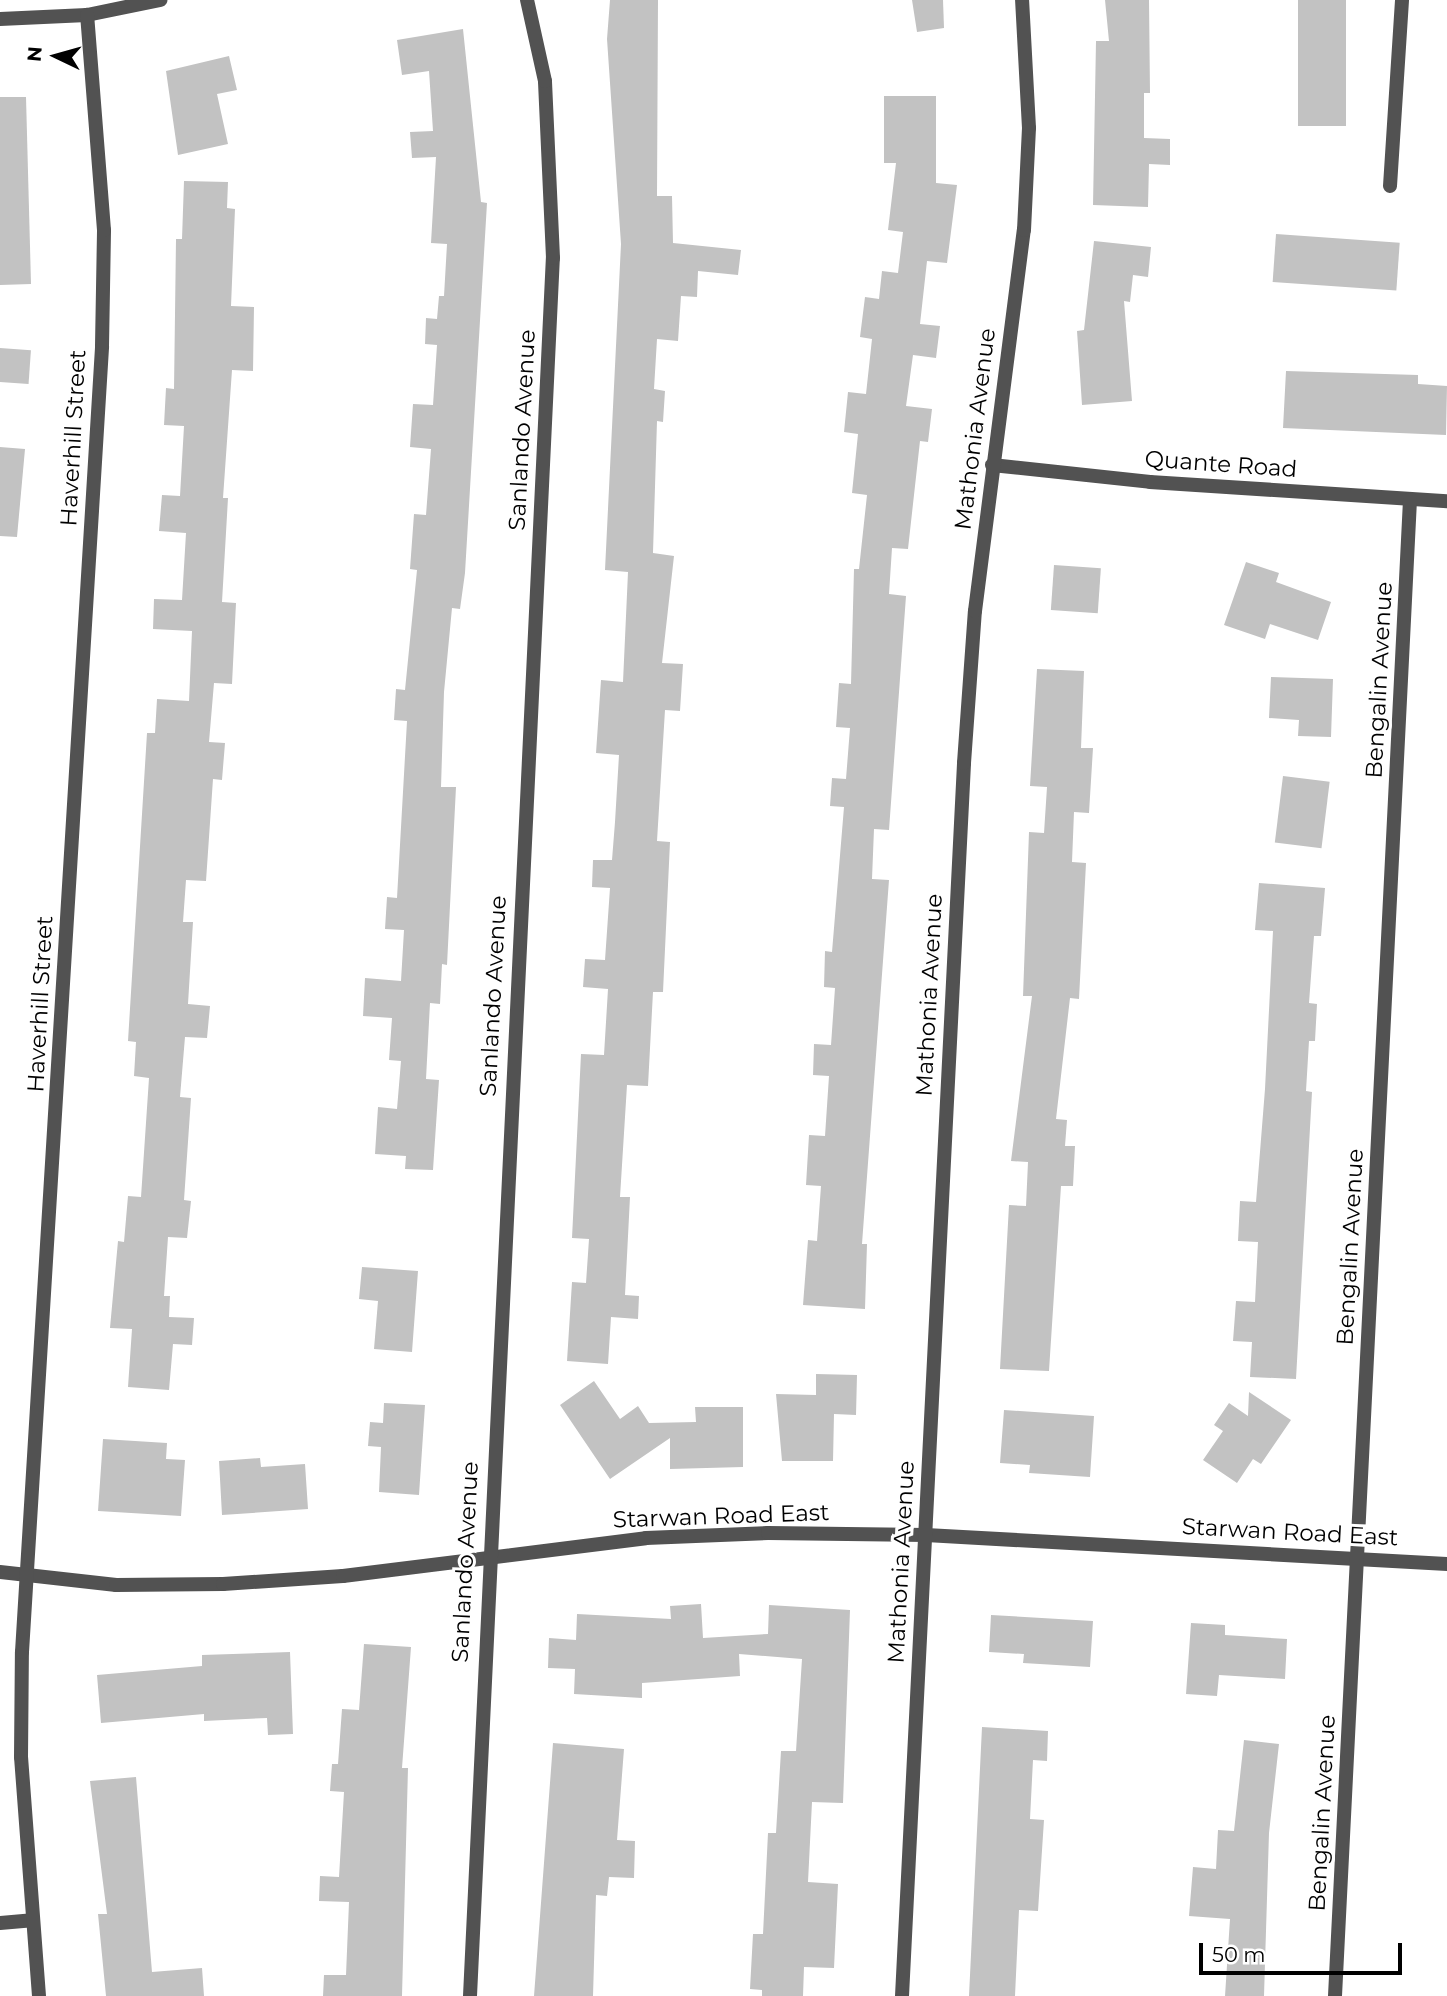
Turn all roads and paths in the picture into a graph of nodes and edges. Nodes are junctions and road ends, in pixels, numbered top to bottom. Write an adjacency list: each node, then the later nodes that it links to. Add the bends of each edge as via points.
1 (160, 0): 5 (street)
2 (527, 0): 12 (street, Sanlando Avenue, via 545,81 553,258)
3 (1022, 0): 8 (street, Mathonia Avenue, via 1029,128 1024,230)
4 (1402, 0): 7 (street)
5 (87, 15): 6 (street); 16 (street, Haverhill Street, via 104,230 102,346)
6 (0, 19)
7 (1390, 186)
8 (992, 465): 9 (street, Quante Road, via 1150,482); 11 (street, Mathonia Avenue, via 964,763)
9 (1410, 499): 10 (street, Quante Road); 13 (street, Bengalin Avenue)
10 (1447, 501)
11 (926, 1535): 12 (street, Starwan Road East, via 646,1538); 13 (street, Starwan Road East); 21 (street, Mathonia Avenue)
12 (488, 1557): 16 (street, Starwan Road East, via 343,1576 223,1584 116,1585); 20 (street, Sanlando Avenue)
13 (1357, 1559): 14 (street, Starwan Road East); 22 (street, Bengalin Avenue)
14 (1447, 1564)
15 (0, 1572): 16 (street, Starwan Road East)
16 (28, 1574): 17 (street, Haverhill Street, via 21,1757)
17 (32, 1920): 18 (street); 19 (street, Haverhill Street)
18 (0, 1923)
19 (39, 1996)
20 (470, 1996)
21 (902, 1996)
22 (1335, 1996)

